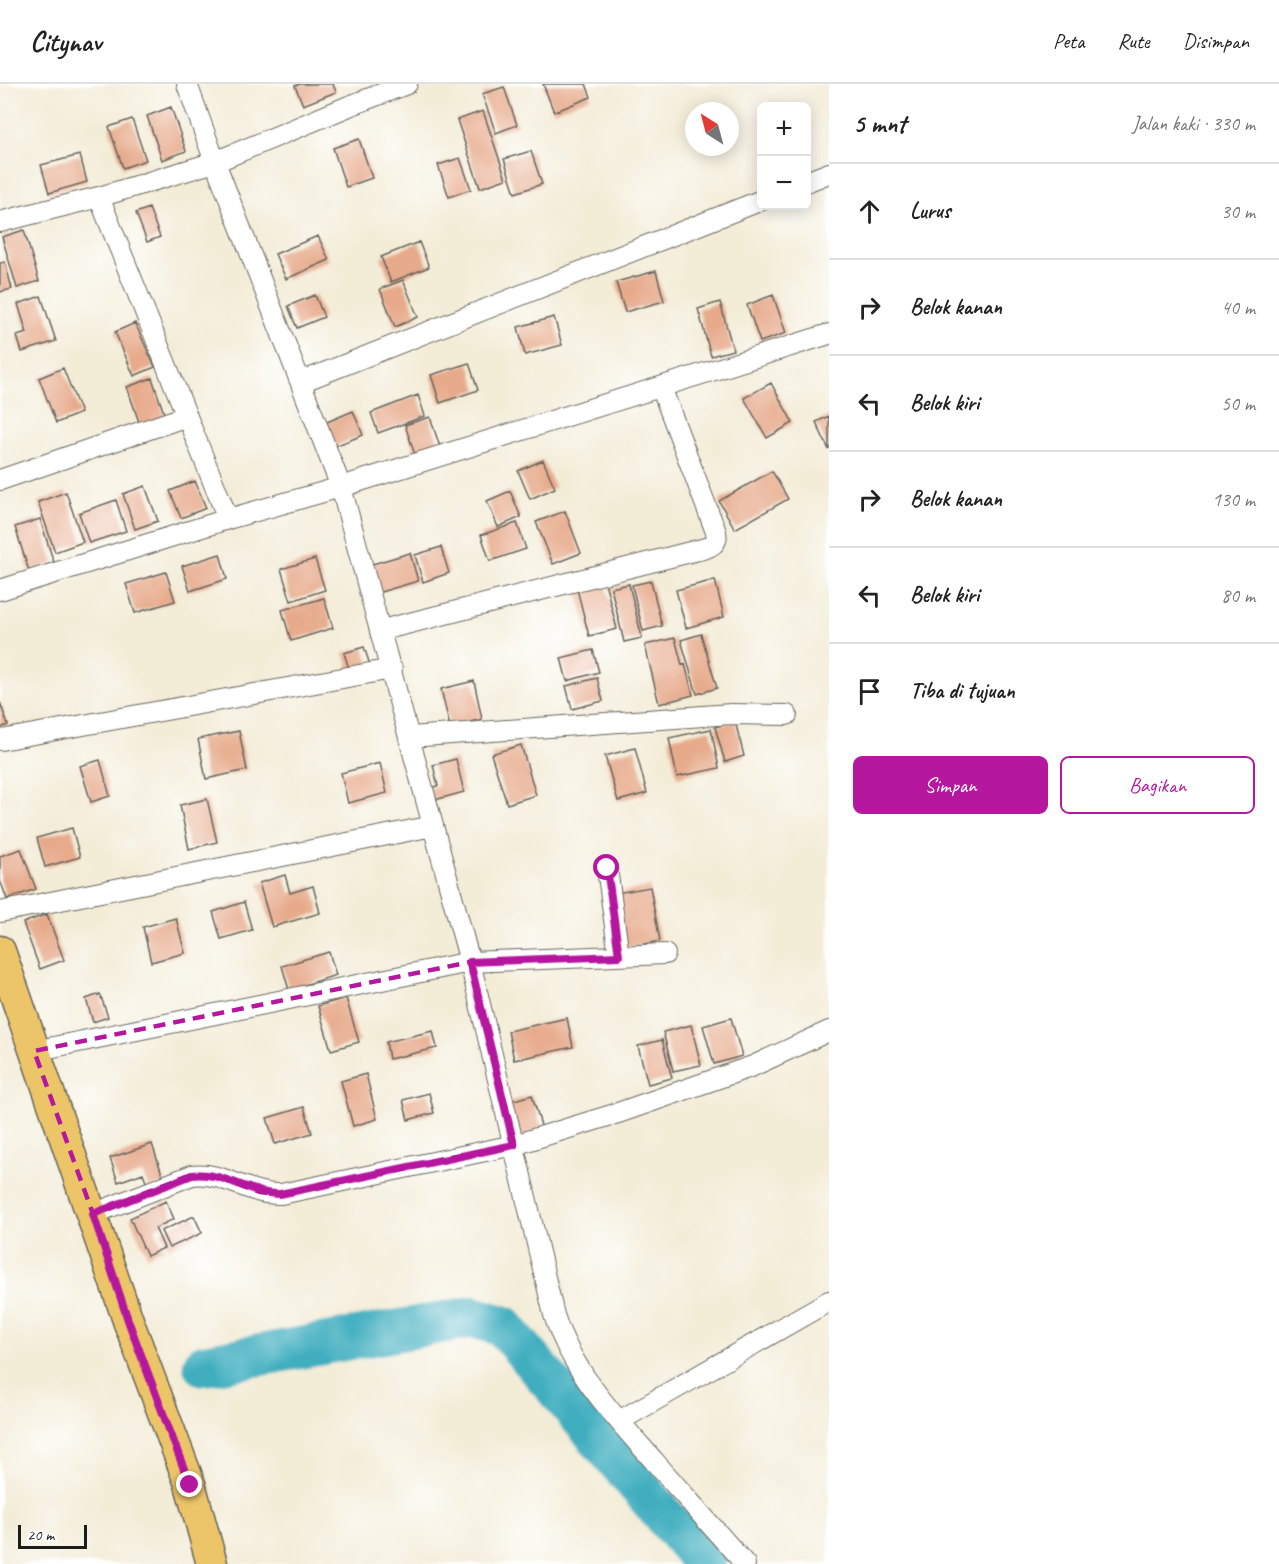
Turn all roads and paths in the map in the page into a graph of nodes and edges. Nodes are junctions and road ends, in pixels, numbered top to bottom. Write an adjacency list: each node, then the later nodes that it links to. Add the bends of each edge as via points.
1 (187, 84): 3 (street)
2 (407, 84): 3 (street)
3 (215, 162): 6 (street); 10 (street)
4 (829, 173): 5 (street)
5 (811, 180)
6 (99, 196): 8 (street); 12 (street)
7 (757, 202): 10 (street)
8 (0, 222)
9 (829, 334): 11 (street)
10 (301, 382): 14 (street)
11 (661, 387): 14 (street); 17 (street, via 716,532 714,544)
12 (187, 416): 13 (street); 15 (street)
13 (0, 480)
14 (341, 487): 15 (street); 17 (street)
15 (228, 519): 16 (street)
16 (0, 590)
17 (381, 630): 18 (street)
18 (392, 669): 20 (street); 21 (street)
19 (787, 715): 20 (street, via 731,714)
20 (410, 737): 22 (street)
21 (1, 740)
22 (433, 826): 24 (street); 28 (street)
23 (607, 868): 27 (street)
24 (0, 912)
25 (0, 951): 30 (main road)
26 (665, 954): 27 (street)
27 (619, 956): 28 (street)
28 (470, 962): 30 (street); 31 (street)
29 (829, 1031): 31 (street, via 753,1066)
30 (34, 1051): 32 (main road)
31 (514, 1145): 32 (street, via 280,1194 260,1192 208,1174 192,1175); 34 (street, via 560,1334 572,1359)
32 (93, 1214): 35 (main road, via 190,1485)
33 (829, 1301): 34 (street)
34 (619, 1421): 36 (street)
35 (212, 1564)
36 (745, 1564)

